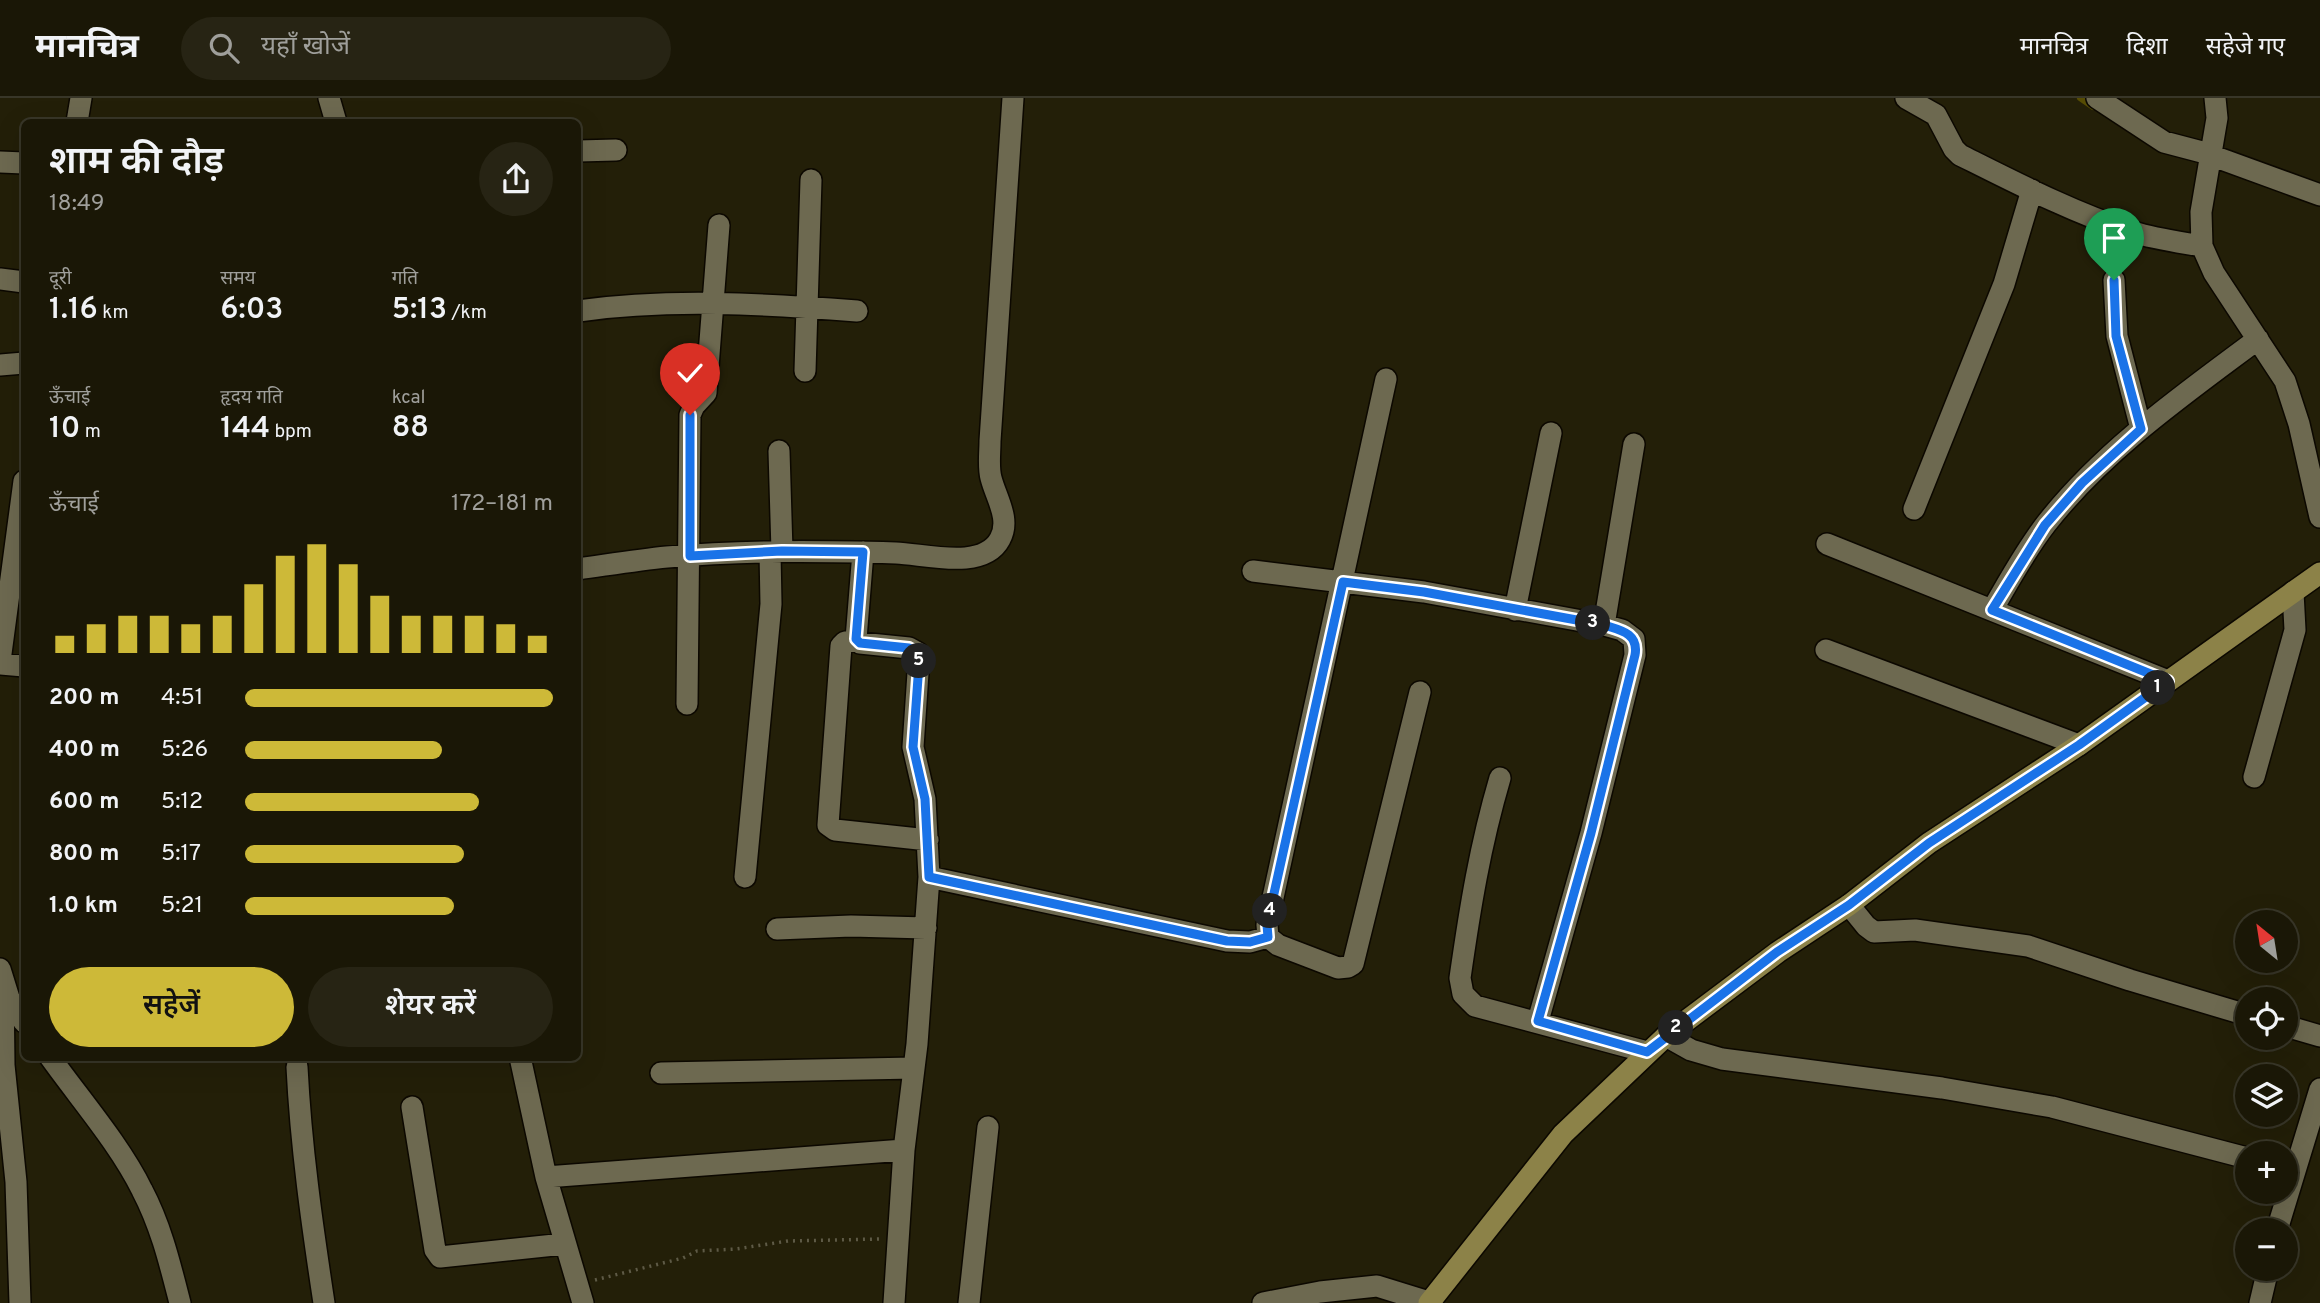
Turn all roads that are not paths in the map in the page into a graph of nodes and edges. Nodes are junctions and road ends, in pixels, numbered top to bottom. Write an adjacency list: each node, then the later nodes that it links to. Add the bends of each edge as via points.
1 (81, 98): 7 (street)
2 (329, 98): 8 (street)
3 (1013, 98): 40 (street, via 990,441 990,476 1004,517 1000,539 976,558)
4 (1906, 98): 15 (street, via 1936,115 1960,155)
5 (2097, 98): 12 (street, via 2164,142)
6 (2215, 98): 12 (street, via 2217,118)
7 (78, 119)
8 (335, 119)
9 (616, 150): 10 (street)
10 (581, 151)
11 (0, 162): 13 (street)
12 (2210, 162): 16 (street); 18 (street, via 2201,212)
13 (21, 163)
14 (811, 180): 23 (street)
15 (2032, 190): 18 (street, via 2134,232); 36 (street, via 2004,284)
16 (2320, 195)
17 (719, 225): 22 (street)
18 (2202, 246): 26 (street, via 2214,273)
19 (0, 279): 21 (street)
20 (2114, 280): 31 (street, via 2116,336)
21 (21, 282)
22 (713, 303): 23 (street); 24 (street, via 656,302); 41 (street, via 706,393 690,415)
23 (806, 307): 25 (street); 29 (street)
24 (581, 311)
25 (857, 311)
26 (2258, 339): 31 (street); 37 (street, via 2281,373 2293,404)
27 (21, 363): 28 (street)
28 (0, 365)
29 (805, 371)
30 (1386, 379): 45 (street)
31 (2141, 429): 48 (street, via 2082,483 2045,525)
32 (1551, 433): 47 (street)
33 (1634, 444): 49 (street)
34 (779, 451): 39 (street)
35 (21, 504): 52 (street)
36 (1914, 509)
37 (2320, 517)
38 (1827, 544): 48 (street)
39 (776, 551): 40 (street); 41 (street); 61 (street)
40 (863, 552): 50 (street)
41 (690, 556): 42 (street); 56 (street)
42 (581, 569)
43 (1253, 570): 45 (street)
44 (2320, 573): 46 (main road)
45 (1343, 582): 47 (street); 66 (street)
46 (2293, 592): 54 (main road); 58 (street, via 2295,630)
47 (1515, 610): 49 (street)
48 (1992, 610): 54 (street)
49 (1604, 625): 70 (street, via 1631,635 1636,648)
50 (857, 640): 60 (street, via 918,653 913,747 925,799); 60 (street, via 841,646 828,825 835,830)
51 (1826, 650): 57 (street)
52 (0, 662): 53 (street)
53 (21, 666)
54 (2168, 681): 57 (main road)
55 (1420, 692): 66 (street, via 1353,964 1338,968)
56 (687, 704)
57 (2079, 745): 63 (main road, via 1929,843)
58 (2254, 777)
59 (1500, 778): 70 (street, via 1475,873 1461,986 1475,1006)
60 (928, 840): 62 (street)
61 (745, 877)
62 (929, 877): 64 (street); 66 (street, via 1227,941)
63 (1849, 905): 68 (street, via 1874,932 1915,930 2028,946); 73 (main road)
64 (926, 928): 65 (street); 79 (street)
65 (777, 929)
66 (1268, 937)
67 (2, 977): 69 (street); 71 (street)
68 (2235, 1011)
69 (21, 1016)
70 (1538, 1021): 75 (street)
71 (1, 1025): 91 (street, via 16,1181)
72 (2298, 1030): 74 (street)
73 (1665, 1036): 75 (main road); 86 (street, via 1722,1059 2052,1107)
74 (2320, 1036)
75 (1647, 1052): 97 (main road, via 1563,1134)
76 (53, 1061): 92 (street, via 142,1189 165,1245)
77 (521, 1061): 87 (street)
78 (297, 1067): 93 (street, via 310,1218)
79 (914, 1068): 80 (street); 84 (street)
80 (661, 1073)
81 (2320, 1089): 85 (street)
82 (412, 1107): 88 (street, via 435,1250 440,1257)
83 (988, 1127): 95 (street)
84 (904, 1150): 87 (street); 94 (street)
85 (2298, 1150)
86 (2235, 1154)
87 (546, 1177): 88 (street)
88 (564, 1244): 90 (street)
89 (2265, 1281): 98 (street)
90 (580, 1294)
91 (20, 1303)
92 (180, 1303)
93 (324, 1303)
94 (894, 1303)
95 (969, 1303)
96 (1263, 1303): 97 (street, via 1364,1286 1390,1288)
97 (1430, 1303)
98 (2260, 1303)

